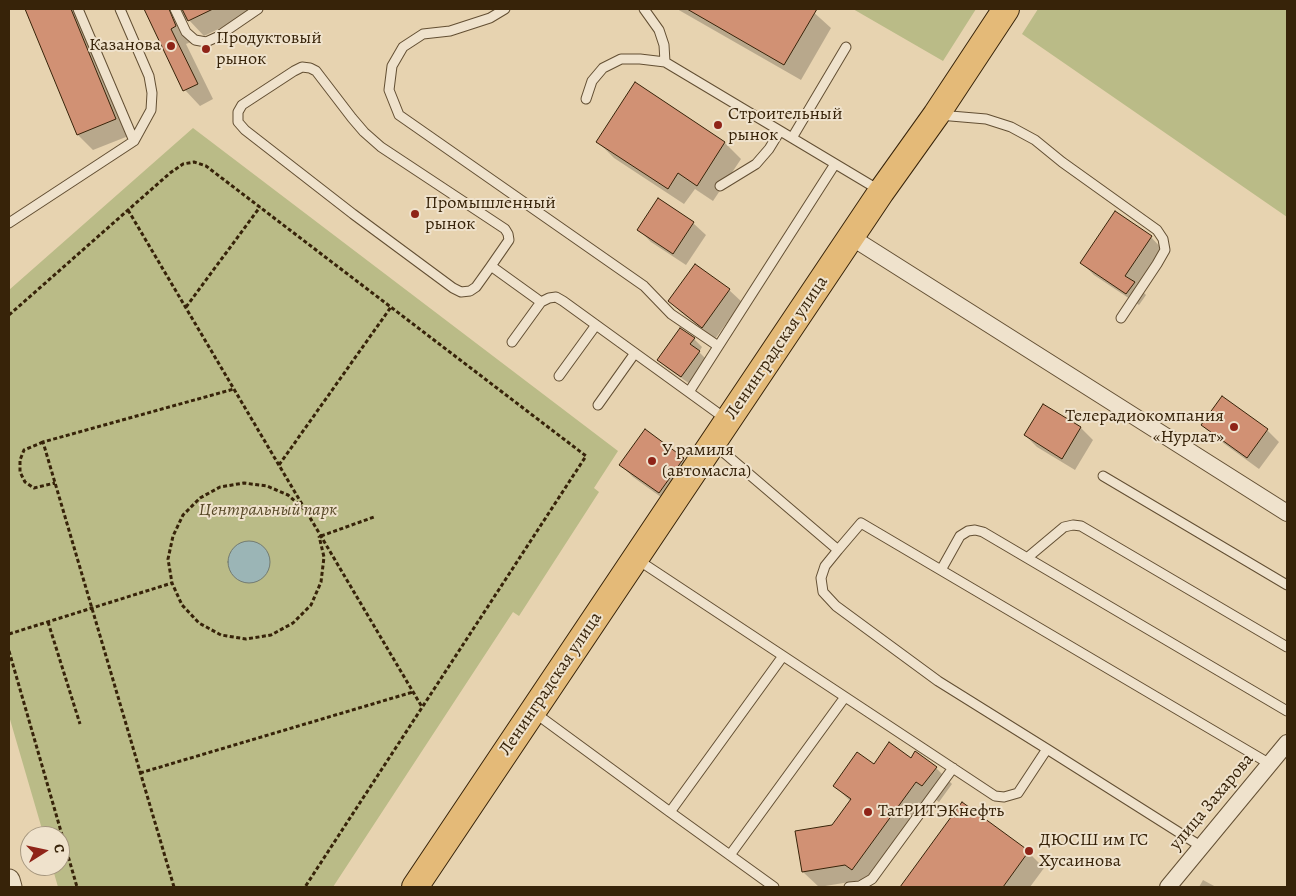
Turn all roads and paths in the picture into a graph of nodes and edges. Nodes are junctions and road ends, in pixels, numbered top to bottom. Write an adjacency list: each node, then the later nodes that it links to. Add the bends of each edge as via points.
1 (78, 9): 14 (lane)
2 (120, 9): 14 (lane, via 149,76 152,92 151,110)
3 (175, 9): 4 (lane, via 186,32 195,40 206,42 217,38)
4 (258, 9)
5 (505, 9): 30 (lane, via 490,18 450,31 423,34 403,47 392,66 389,90 399,115 644,286 671,314)
6 (644, 9): 9 (lane, via 659,30)
7 (1006, 9): 11 (main road, Ленинградская улица)
8 (846, 47): 13 (lane)
9 (665, 62): 10 (lane, via 621,59 603,68 592,81); 12 (lane)
10 (586, 99)
11 (936, 115): 17 (main road, Ленинградская улица); 27 (lane, via 986,119 1011,127 1035,140 1157,230 1164,239 1165,250)
12 (780, 131): 13 (lane); 16 (lane, via 756,164)
13 (792, 138): 15 (lane)
14 (134, 141): 20 (lane)
15 (835, 164): 17 (lane); 30 (lane)
16 (720, 186)
17 (881, 192): 21 (main road, Ленинградская улица)
18 (260, 207): 19 (path, via 206,166 194,162 182,164); 24 (path); 25 (path)
19 (128, 210): 24 (path); 26 (path)
20 (9, 224)
21 (852, 236): 36 (main road, Ленинградская улица); 43 (street)
22 (491, 266): 22 (lane, via 509,240 505,229 381,147 352,118 316,71 302,67 242,105 238,122 245,130 453,288 461,292 470,291); 23 (lane)
23 (541, 302): 28 (lane, via 556,298); 29 (lane)
24 (186, 307): 33 (path)
25 (391, 307): 39 (path); 60 (path, via 586,456)
26 (9, 315)
27 (1121, 318)
28 (596, 325): 31 (lane); 32 (lane)
29 (512, 342)
30 (718, 346): 34 (lane)
31 (635, 353): 34 (lane); 35 (lane)
32 (559, 376)
33 (234, 389): 37 (path); 39 (path)
34 (689, 392): 36 (lane)
35 (598, 405)
36 (728, 420): 38 (main road, Ленинградская улица)
37 (43, 442): 41 (path); 41 (path, via 24,450 20,472 25,482 34,488)
38 (713, 443): 46 (lane); 47 (main road, Ленинградская улица)
39 (279, 465): 42 (path)
40 (1103, 476): 51 (lane)
41 (55, 483): 52 (path)
42 (306, 511): 45 (path); 50 (path, via 288,495 267,486 244,483 220,487 200,498 184,515 173,536 168,559)
43 (1287, 514)
44 (374, 517): 45 (path)
45 (320, 534): 50 (path, via 324,557 321,582 311,605 294,623 271,635 246,639 221,635 199,623 182,605); 58 (path)
46 (838, 550): 49 (lane, via 861,523); 65 (lane, via 824,566 821,578 823,592 836,606 938,681)
47 (636, 558): 57 (lane); 62 (main road, Ленинградская улица)
48 (1027, 558): 49 (lane, via 975,530 960,536); 55 (lane, via 1064,526 1081,526); 61 (lane)
49 (941, 570): 66 (lane)
50 (172, 583): 52 (path)
51 (1287, 585)
52 (92, 608): 53 (path); 68 (path)
53 (48, 622): 54 (path); 63 (path)
54 (9, 634)
55 (1287, 647)
56 (9, 651): 74 (path)
57 (782, 656): 59 (lane); 69 (lane)
58 (413, 692): 60 (path); 68 (path)
59 (845, 697): 67 (lane); 71 (lane)
60 (422, 707): 76 (path)
61 (1287, 710)
62 (532, 712): 69 (lane); 77 (main road, Ленинградская улица)
63 (80, 724)
64 (1287, 743): 66 (street, улица Захарова)
65 (1047, 749): 67 (lane, via 1018,793 1011,796 995,796); 70 (lane)
66 (1270, 764): 70 (street, улица Захарова)
67 (953, 768): 79 (lane, via 872,880)
68 (140, 772): 75 (path)
69 (670, 812): 71 (lane)
70 (1202, 847): 80 (street, улица Захарова)
71 (730, 855): 78 (lane)
72 (9, 881): 73 (street)
73 (11, 887)
74 (77, 887)
75 (174, 887)
76 (305, 887)
77 (415, 887)
78 (774, 887)
79 (848, 887)
80 (1168, 887)

